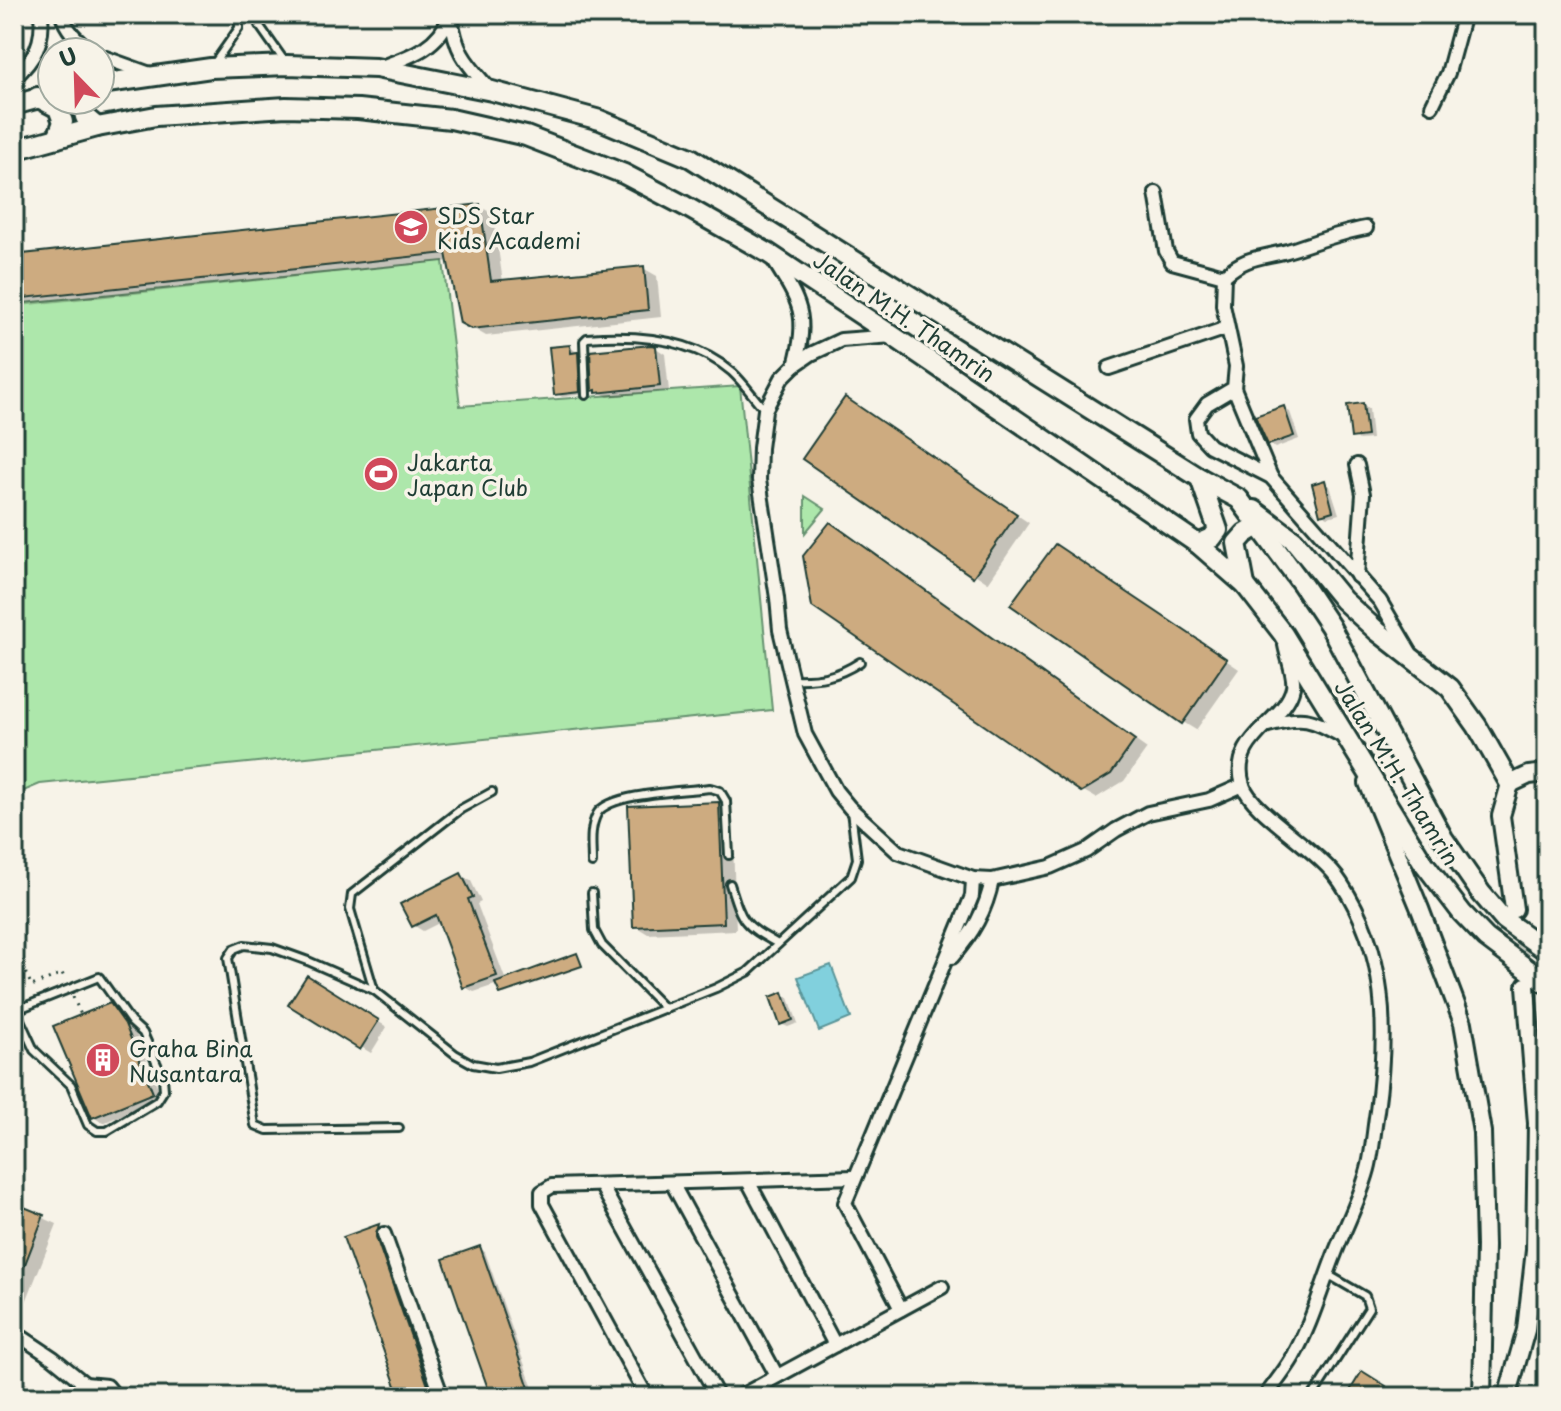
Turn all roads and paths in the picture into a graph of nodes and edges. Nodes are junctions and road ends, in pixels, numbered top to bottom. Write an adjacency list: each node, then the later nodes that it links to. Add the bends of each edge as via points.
1 (41, 14): 13 (street, via 39,46)
2 (62, 14): 7 (street)
3 (239, 14): 10 (lane, via 239,28)
4 (257, 14): 9 (lane)
5 (1464, 14): 19 (street, via 1448,73)
6 (451, 16): 11 (street, via 439,38 417,55); 15 (street, via 463,58)
7 (74, 36)
8 (116, 62): 12 (street)
9 (287, 65): 10 (main road, Jalan M.H. Thamrin); 11 (main road, Jalan M.H. Thamrin)
10 (211, 68): 12 (main road, Jalan M.H. Thamrin)
11 (376, 68): 15 (main road, Jalan M.H. Thamrin)
12 (151, 75): 14 (main road, Jalan M.H. Thamrin)
13 (14, 78)
14 (116, 81)
15 (492, 91): 17 (main road, Jalan M.H. Thamrin)
16 (36, 99): 18 (main road)
17 (536, 103): 23 (main road); 39 (main road, Jalan M.H. Thamrin, via 600,120 691,158)
18 (14, 105)
19 (1432, 106)
20 (61, 116): 24 (main road)
21 (85, 116): 22 (main road)
22 (97, 127): 23 (main road, Jalan M.H. Thamrin, via 156,116 286,107 451,119); 24 (main road, Jalan M.H. Thamrin)
23 (526, 136): 28 (main road, Jalan M.H. Thamrin, via 624,174)
24 (57, 138): 25 (main road, Jalan M.H. Thamrin)
25 (14, 150)
26 (1156, 193): 29 (street, via 1172,262)
27 (1366, 228): 29 (street, via 1248,259)
28 (768, 253): 31 (main road, Jalan M.H. Thamrin); 32 (street, via 801,311 804,336)
29 (1224, 276): 30 (street)
30 (1227, 328): 33 (street); 34 (street, via 1236,366)
31 (893, 336): 32 (street, via 841,340); 42 (main road, Jalan M.H. Thamrin)
32 (795, 365): 36 (street)
33 (1109, 368)
34 (1234, 388): 38 (street); 38 (street, via 1207,404 1196,419 1198,433 1210,446)
35 (586, 395): 36 (lane, via 587,338 651,338 700,353 732,372)
36 (765, 410): 48 (street, via 759,480)
37 (1357, 465): 43 (street, via 1363,494)
38 (1271, 477): 43 (street)
39 (1200, 478): 40 (main road, Jalan M.H. Thamrin); 42 (main road, via 1218,530)
40 (1239, 499): 41 (main road, Jalan M.H. Thamrin); 46 (main road, via 1294,540 1343,600)
41 (1258, 526): 44 (main road, via 1237,543); 65 (main road, Jalan M.H. Thamrin, via 1330,626 1451,849 1504,920)
42 (1198, 544): 44 (main road, Jalan M.H. Thamrin)
43 (1357, 576): 46 (street, via 1380,601)
44 (1245, 585): 45 (main road, Jalan M.H. Thamrin)
45 (1283, 634): 49 (street, via 1293,686 1285,705); 50 (main road, Jalan M.H. Thamrin)
46 (1416, 661): 52 (main road, via 1450,688)
47 (860, 662): 48 (lane, via 821,680)
48 (791, 679): 55 (street, via 805,734)
49 (1265, 726): 50 (street, via 1294,718 1315,721); 53 (street, via 1251,737 1242,764)
50 (1350, 740): 67 (main road, Jalan M.H. Thamrin, via 1423,862 1462,913); 95 (main road, via 1463,1023 1482,1132)
51 (1547, 773): 52 (main road)
52 (1510, 784): 62 (main road, via 1501,816)
53 (1243, 785): 59 (street, via 1209,800 1148,813 1050,867); 80 (street, via 1254,803 1322,858 1340,881 1373,948 1379,976 1382,1075 1369,1167)
54 (492, 792): 70 (lane, via 461,809 352,894 350,909)
55 (850, 808): 58 (street, via 898,852); 64 (lane, via 857,859 851,877)
56 (729, 855): 57 (lane, via 726,801 710,788 613,801 598,811 592,827)
57 (592, 863)
58 (973, 879): 59 (street); 66 (street, via 972,896)
59 (992, 880): 66 (street, via 972,935)
60 (730, 884): 64 (lane, via 740,916)
61 (592, 893): 71 (lane, via 594,930 602,945)
62 (1514, 909)
63 (14, 918): 69 (path, via 32,986 62,973)
64 (778, 944): 71 (lane, via 748,972)
65 (1547, 951)
66 (944, 965): 75 (street)
67 (1547, 984)
68 (1526, 986): 96 (main road, via 1538,1196 1526,1330)
69 (68, 988): 72 (lane); 72 (lane, via 99,977 143,1033 163,1078 157,1101 107,1131 88,1125 71,1085 34,1050); 73 (path)
70 (374, 990): 71 (lane, via 455,1054 496,1068 529,1062); 74 (lane, via 272,948 244,945 228,958 255,1125 267,1130)
71 (665, 1009)
72 (15, 1011)
73 (81, 1015)
74 (399, 1128)
75 (855, 1177): 76 (street); 82 (street, via 845,1203)
76 (748, 1181): 77 (street); 84 (street)
77 (672, 1183): 78 (street); 85 (street)
78 (601, 1185): 90 (street, via 552,1186 542,1192 542,1204); 91 (street)
79 (384, 1234): 89 (street)
80 (1327, 1274): 93 (street, via 1297,1348); 94 (lane, via 1365,1296 1369,1308)
81 (942, 1287): 82 (street)
82 (901, 1309): 84 (street)
83 (14, 1332): 86 (street)
84 (835, 1345): 85 (street)
85 (777, 1376): 92 (street)
86 (85, 1384): 87 (street); 88 (street, via 107,1386)
87 (68, 1397)
88 (116, 1397)
89 (442, 1397)
90 (647, 1397)
91 (718, 1397)
92 (739, 1397)
93 (1265, 1397)
94 (1312, 1397)
95 (1482, 1397)
96 (1507, 1397)

